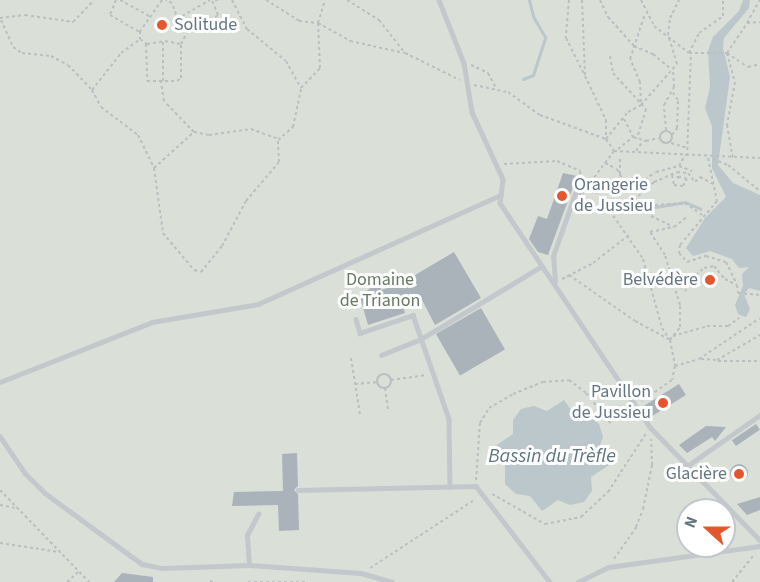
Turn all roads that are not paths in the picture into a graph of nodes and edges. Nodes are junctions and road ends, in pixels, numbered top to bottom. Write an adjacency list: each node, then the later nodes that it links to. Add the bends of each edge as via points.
1 (439, 0): 3 (lane, via 464,63 472,112 503,179)
2 (592, 186): 5 (lane, via 575,194 553,256)
3 (501, 195): 4 (lane, via 500,203); 9 (lane, via 258,304 152,322)
4 (542, 266): 5 (lane); 7 (lane)
5 (555, 285): 12 (lane, via 650,427)
6 (356, 319): 7 (lane, via 360,333 412,315)
7 (421, 339): 8 (lane); 13 (lane, via 450,425)
8 (381, 355)
9 (0, 382)
10 (760, 415): 12 (lane)
11 (0, 436): 18 (lane, via 25,473 45,493 142,564 163,568)
12 (687, 466): 16 (lane)
13 (450, 487): 14 (lane); 20 (lane, via 476,486)
14 (298, 490)
15 (258, 514): 18 (lane, via 247,536)
16 (760, 540)
17 (760, 548): 21 (lane, via 609,567)
18 (249, 566): 19 (lane, via 361,573)
19 (392, 582)
20 (550, 582)
21 (578, 582)

